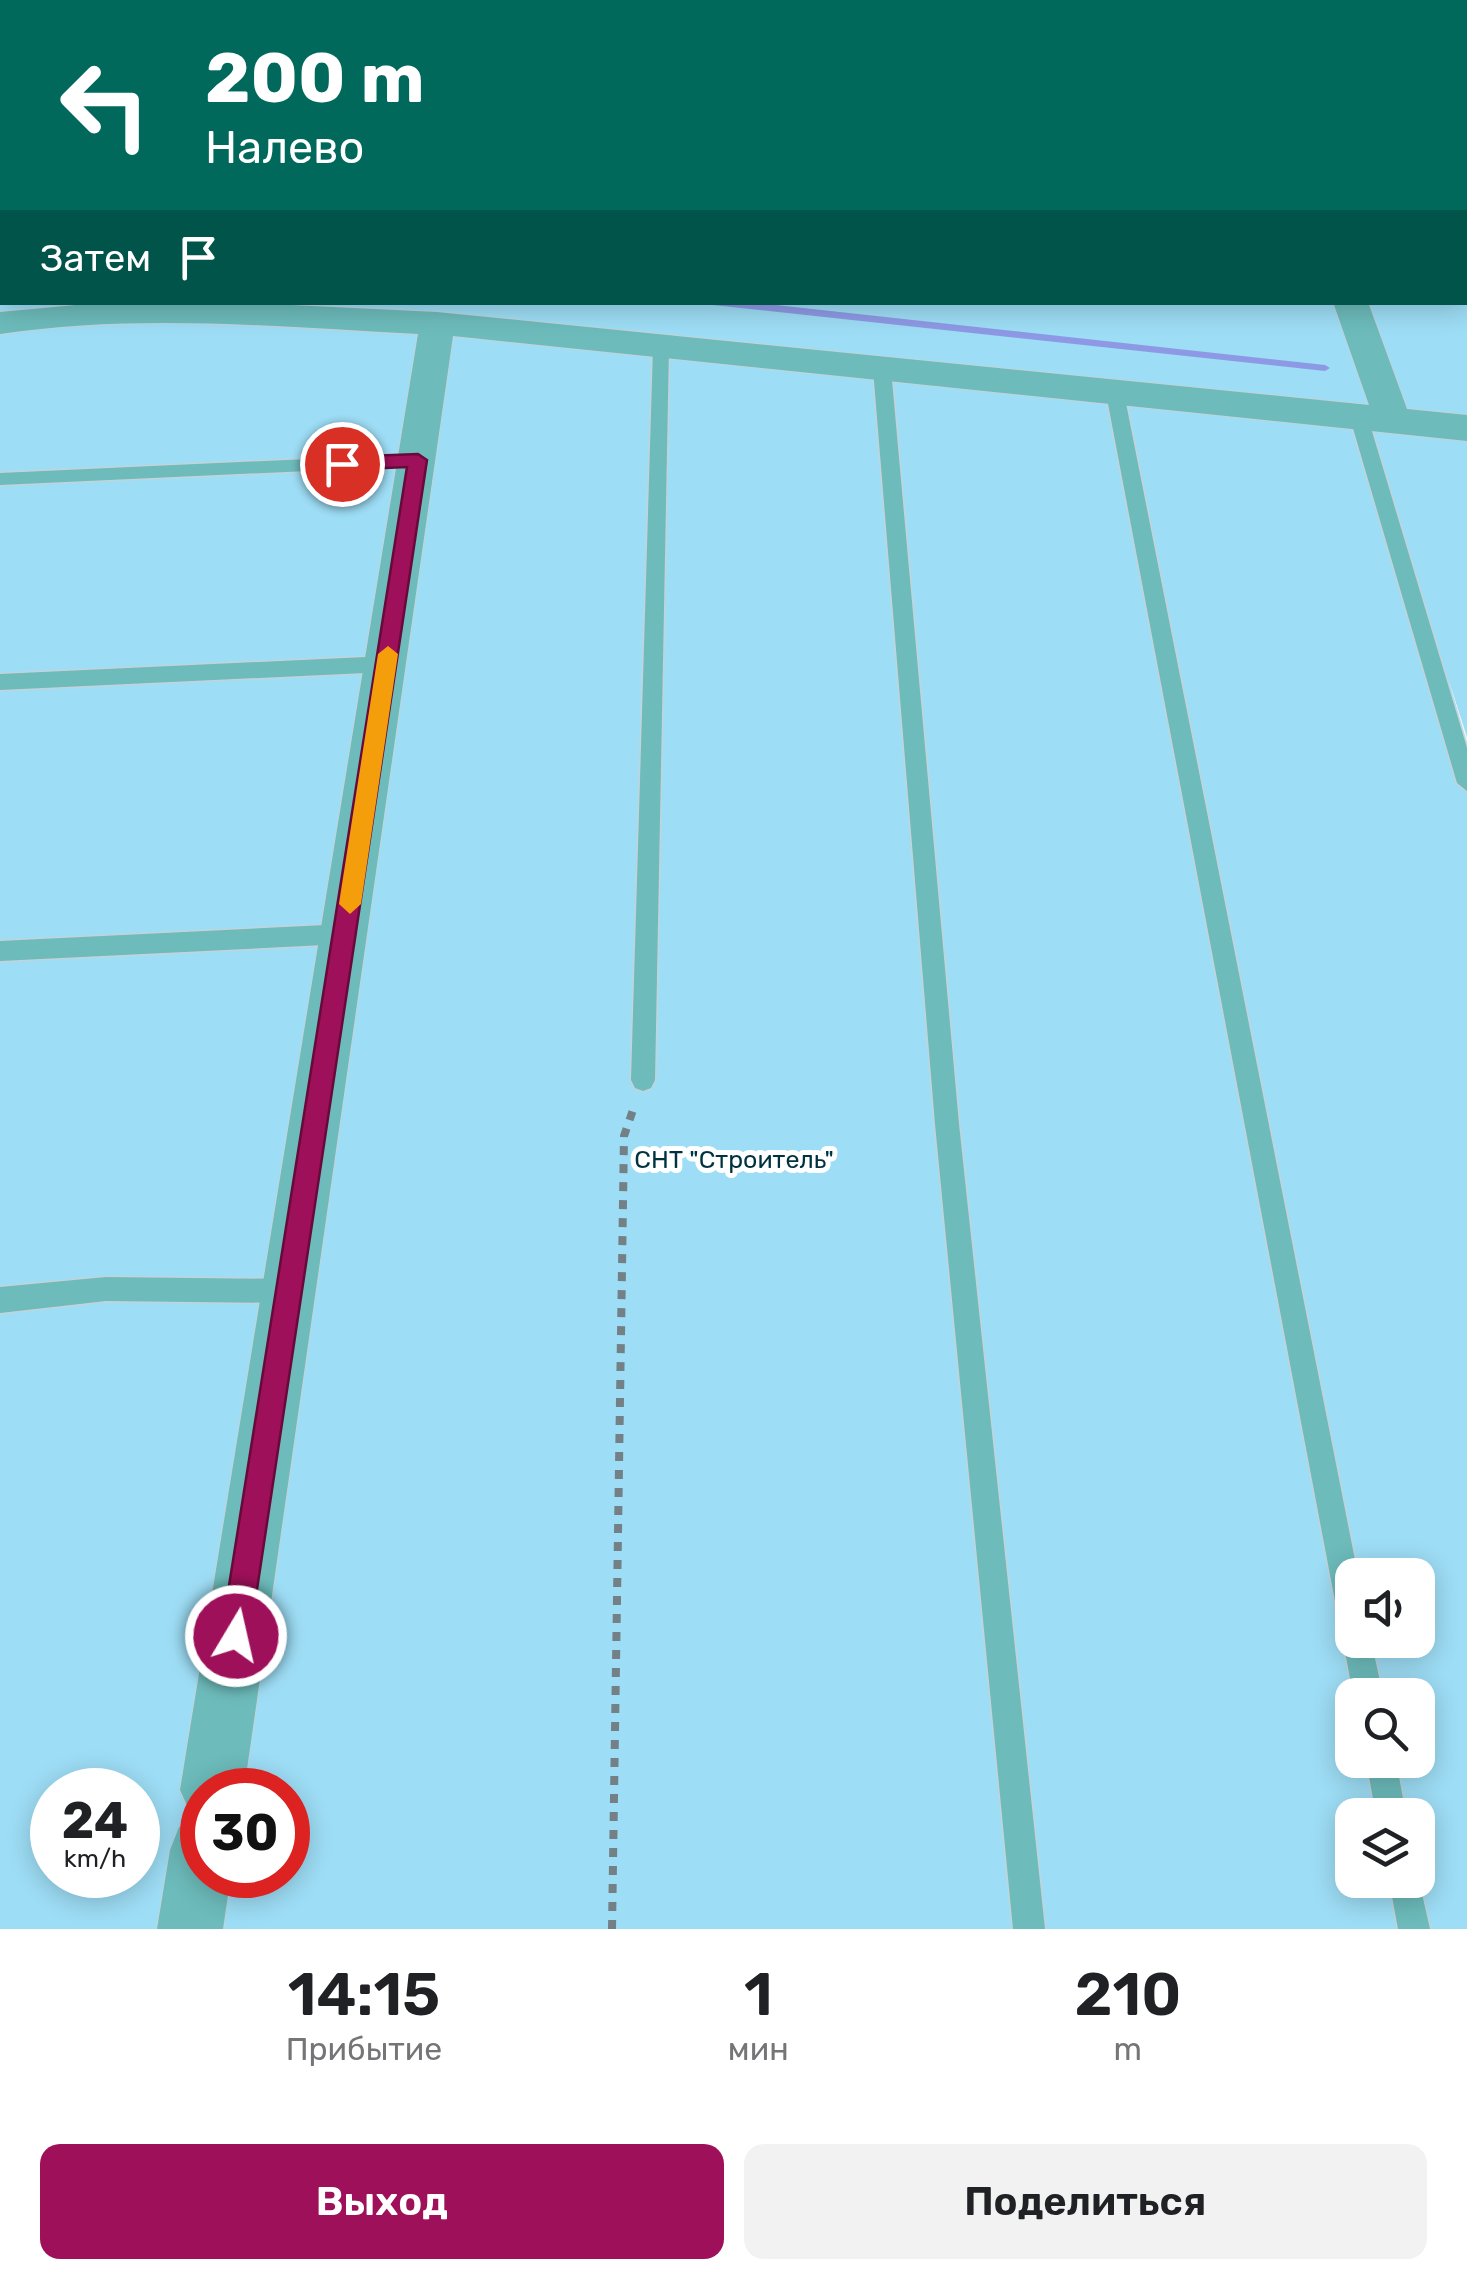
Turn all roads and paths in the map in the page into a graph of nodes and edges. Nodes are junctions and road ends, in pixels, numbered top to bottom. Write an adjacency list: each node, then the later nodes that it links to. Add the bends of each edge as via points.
1 (1351, 305): 7 (street)
2 (440, 313): 3 (street, via 166,311); 4 (street); 9 (street)
3 (0, 323)
4 (661, 346): 5 (street); 16 (lane)
5 (882, 369): 6 (street); 25 (lane, via 947,1124)
6 (1115, 394): 7 (street); 19 (lane)
7 (1376, 420): 8 (street); 13 (lane)
8 (1467, 428)
9 (418, 460): 10 (lane); 11 (street)
10 (0, 479)
11 (387, 664): 12 (lane); 14 (street)
12 (0, 682)
13 (1467, 783)
14 (345, 934): 15 (lane); 17 (street)
15 (0, 951)
16 (643, 1080): 24 (path, via 624,1136)
17 (290, 1291): 18 (lane, via 106,1290); 20 (street)
18 (0, 1300)
19 (1341, 1558)
20 (215, 1768)
21 (195, 1898): 23 (street)
22 (1408, 1898): 26 (lane)
23 (190, 1929)
24 (612, 1929)
25 (1029, 1929)
26 (1414, 1929)

